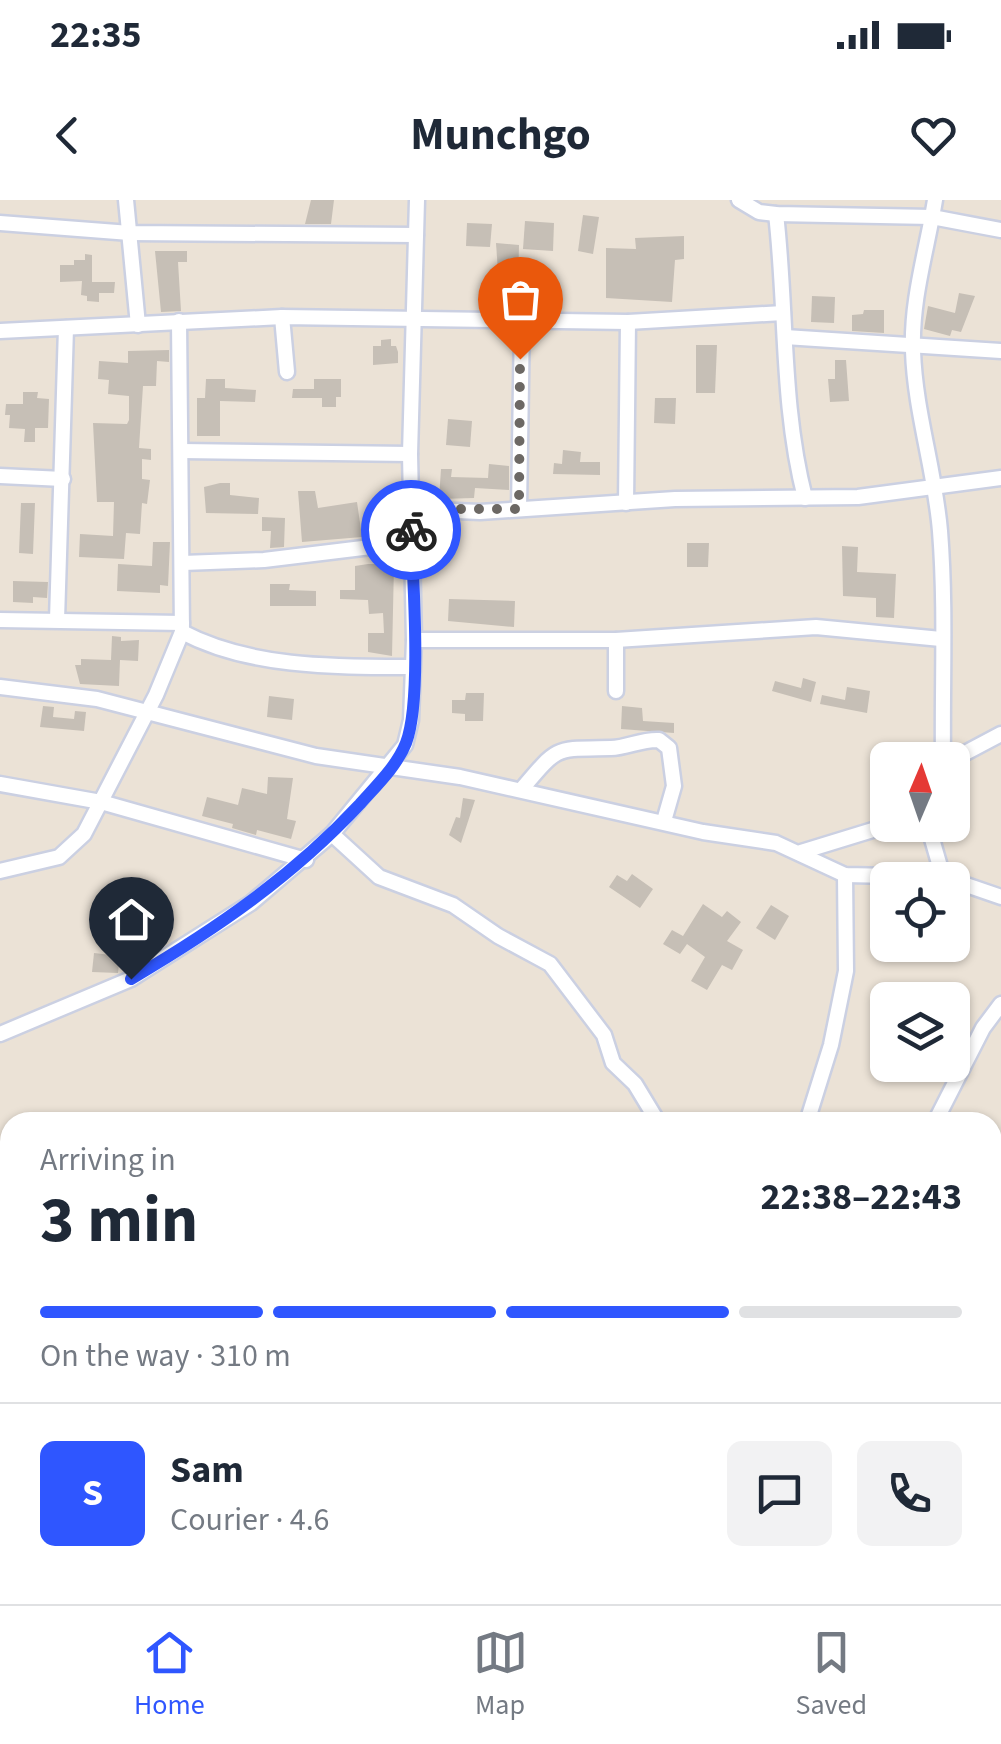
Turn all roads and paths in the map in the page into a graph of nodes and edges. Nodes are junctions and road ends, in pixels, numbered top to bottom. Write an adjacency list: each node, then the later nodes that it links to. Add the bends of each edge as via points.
1 (126, 200): 9 (street)
2 (416, 200): 10 (street)
3 (739, 200): 5 (street)
4 (935, 200): 6 (street)
5 (776, 214): 6 (street); 11 (street)
6 (932, 217): 8 (street); 21 (street)
7 (0, 224): 9 (street)
8 (1001, 230)
9 (130, 232): 10 (street); 17 (street)
10 (416, 235): 12 (street)
11 (783, 313): 16 (street); 20 (street)
12 (413, 316): 13 (street); 14 (street); 25 (street)
13 (282, 317): 15 (street); 23 (street)
14 (522, 320): 16 (street); 33 (street)
15 (179, 322): 17 (street); 24 (street)
16 (628, 322): 31 (street)
17 (138, 324): 18 (street)
18 (66, 328): 19 (street); 28 (street)
19 (0, 331)
20 (785, 337): 21 (street); 30 (street)
21 (912, 348): 22 (street); 29 (street, via 920,426)
22 (1001, 351)
23 (287, 372)
24 (182, 451): 25 (street); 35 (street)
25 (410, 454): 32 (street)
26 (0, 476): 28 (street)
27 (1001, 478): 29 (street)
28 (64, 479): 37 (street)
29 (936, 489): 30 (street); 39 (street)
30 (805, 498): 31 (street)
31 (626, 502): 33 (street)
32 (410, 509): 33 (street); 34 (street)
33 (519, 509)
34 (412, 542): 35 (street, via 264,560); 40 (street)
35 (183, 562): 38 (street)
36 (0, 620): 37 (street)
37 (57, 620): 38 (street)
38 (182, 627): 42 (street, via 207,645 238,654); 45 (street)
39 (942, 639): 41 (street, via 816,627); 47 (street)
40 (414, 640): 41 (street); 42 (street)
41 (616, 640): 44 (street)
42 (412, 668): 49 (street, via 409,734)
43 (0, 687): 45 (street, via 97,699)
44 (616, 691)
45 (146, 714): 49 (street); 52 (street)
46 (1001, 734): 48 (street)
47 (943, 742)
48 (970, 750)
49 (391, 768): 51 (street); 55 (street)
50 (0, 784): 52 (street)
51 (521, 790): 53 (street); 53 (street, via 561,751 659,740 669,748 674,776)
52 (101, 802): 57 (street); 58 (street, via 84,834 58,858)
53 (664, 821): 56 (street)
54 (870, 831): 56 (street)
55 (332, 834): 57 (street); 65 (street, via 379,877 453,905 550,964)
56 (801, 852): 59 (street)
57 (306, 860): 64 (street, via 131,979)
58 (0, 871)
59 (846, 875): 60 (street); 66 (street, via 846,971)
60 (870, 875)
61 (970, 886): 62 (street)
62 (1001, 897)
63 (1001, 1004): 67 (street)
64 (0, 1034)
65 (652, 1112)
66 (809, 1112)
67 (940, 1112)

